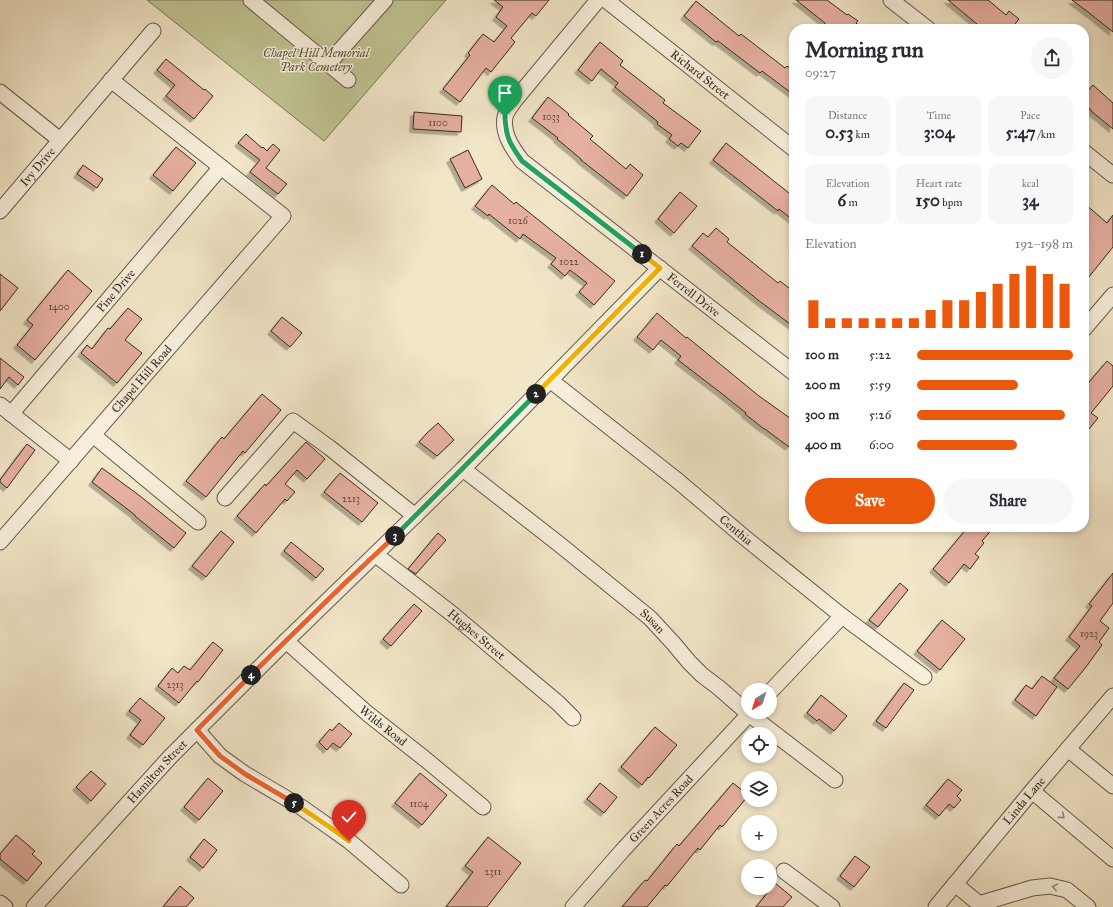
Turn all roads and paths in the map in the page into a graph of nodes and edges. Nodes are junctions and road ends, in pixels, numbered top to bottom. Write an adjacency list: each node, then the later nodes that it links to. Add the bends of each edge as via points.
1 (251, 0): 8 (street)
2 (384, 0): 8 (street)
3 (598, 0): 18 (street, Ferrell Drive, via 515,100 505,117 508,139 522,161)
4 (606, 0): 13 (street, Richard Street)
5 (891, 0): 6 (street)
6 (922, 24)
7 (153, 31): 9 (street)
8 (328, 64): 10 (street)
9 (111, 80): 12 (street); 15 (street)
10 (348, 80)
11 (0, 92): 12 (street)
12 (60, 140): 17 (street, Ivy Drive)
13 (789, 144)
14 (1089, 156): 16 (street)
15 (221, 167): 23 (street, Pine Drive); 24 (street, Chapel Hill Road, via 282,216)
16 (1113, 175)
17 (0, 212)
18 (660, 268): 21 (street, Ferrell Drive); 22 (street, Hamilton Street)
19 (1113, 295): 20 (street)
20 (1089, 323)
21 (789, 369)
22 (550, 380): 26 (street, Hamilton Street); 32 (street, Centhia)
23 (6, 409): 25 (street)
24 (93, 435): 25 (street, Chapel Hill Road); 29 (street)
25 (71, 461): 30 (street, Chapel Hill Road)
26 (462, 469): 28 (street, Hamilton Street); 37 (street, Susan, via 650,618 702,675)
27 (225, 498): 28 (street, via 293,421)
28 (415, 516): 31 (street, Hamilton Street)
29 (198, 522)
30 (0, 542)
31 (376, 555): 33 (street, Hamilton Street); 38 (street, Hughes Street, via 451,613)
32 (842, 616): 34 (street, Centhia); 35 (street)
33 (286, 641): 41 (street, Hamilton Street); 46 (street, Wilds Road, via 368,714)
34 (924, 677)
35 (777, 685)
36 (1113, 696): 42 (street, Linda Lane)
37 (741, 706)
38 (573, 718)
39 (744, 719): 55 (street, Green Acres Road)
40 (758, 719): 43 (street, Susan)
41 (197, 730): 50 (street, via 220,756 328,826); 54 (street, Hamilton Street)
42 (1068, 749): 44 (street); 45 (street, Linda Lane)
43 (835, 780)
44 (1113, 786)
45 (1032, 791): 47 (street, one-way to 47); 49 (street, Linda Lane)
46 (483, 807)
47 (1113, 858)
48 (784, 871): 56 (street)
49 (954, 884): 52 (street); 57 (street, Linda Lane)
50 (401, 885)
51 (0, 903): 53 (street)
52 (981, 905): 58 (street, one-way to 52, via 1067,890 1050,886 1032,888)
53 (5, 907)
54 (34, 907)
55 (573, 907)
56 (832, 907)
57 (936, 907)
58 (1088, 907)

